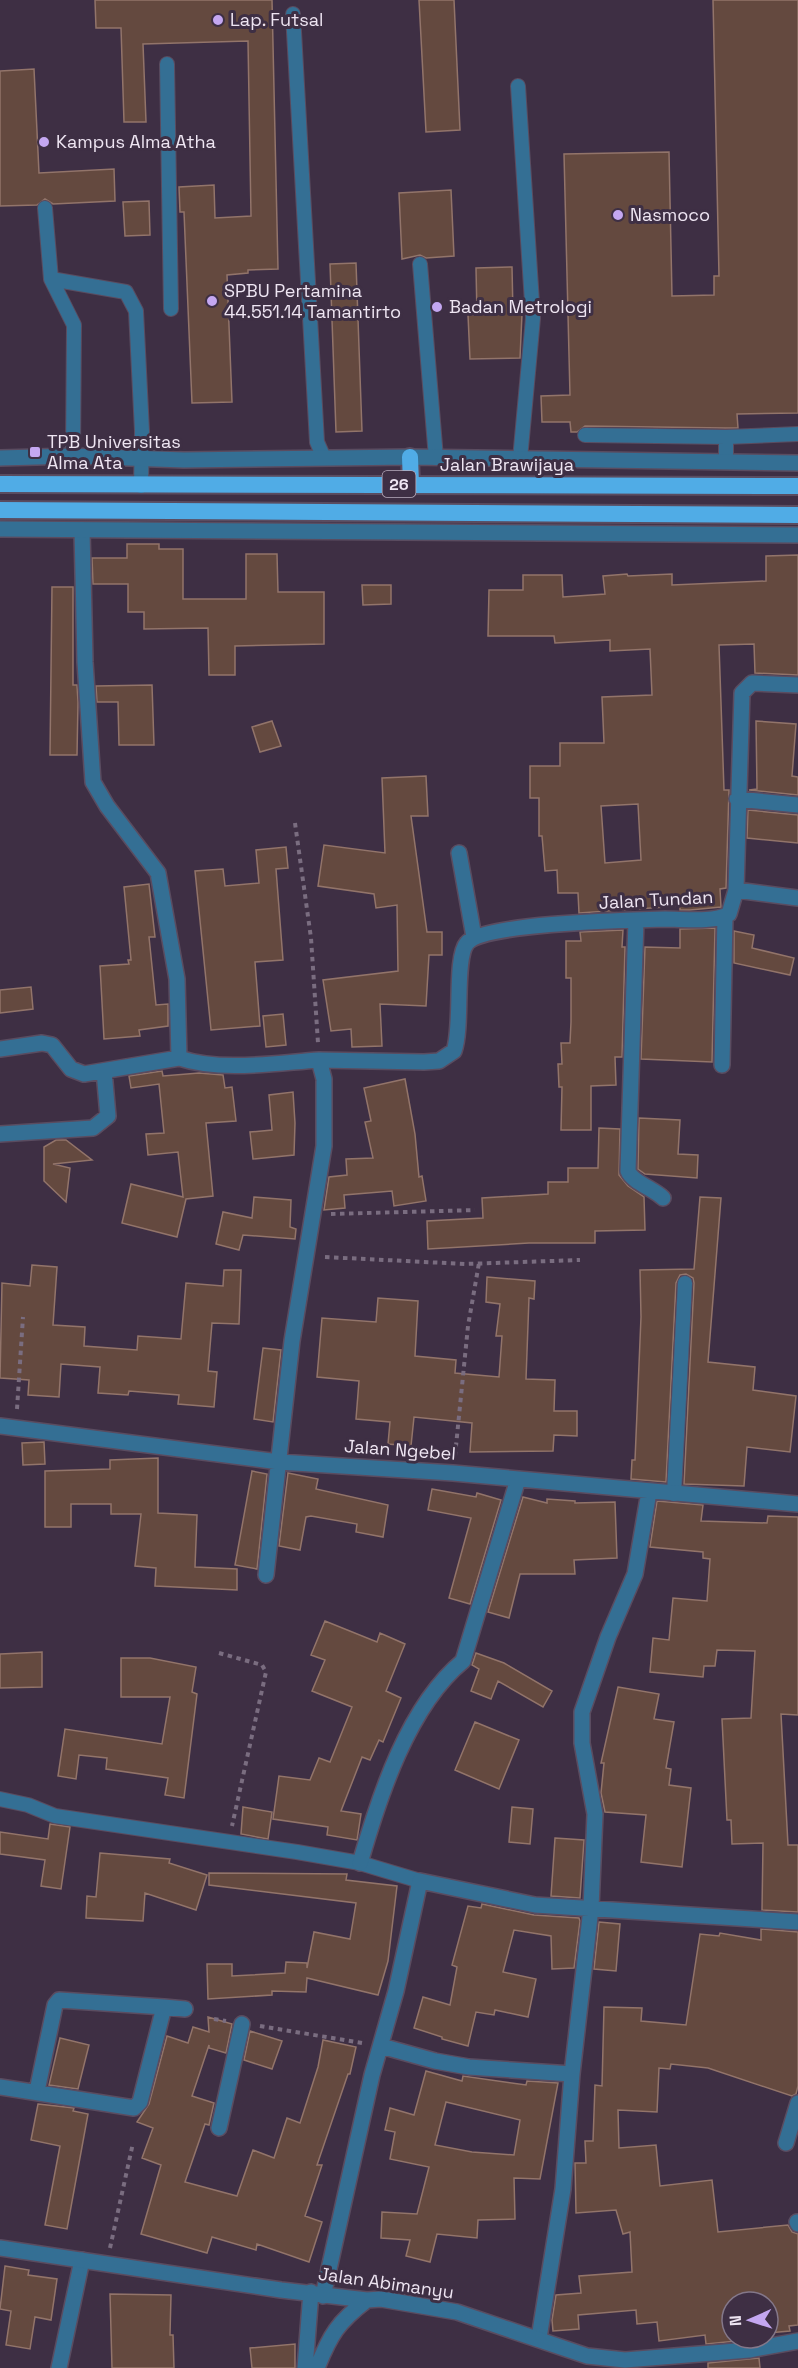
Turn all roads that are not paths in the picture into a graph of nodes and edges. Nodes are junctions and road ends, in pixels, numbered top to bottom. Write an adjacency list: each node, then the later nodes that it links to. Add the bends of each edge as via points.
1 (293, 14): 14 (lane, via 318,442)
2 (167, 64): 7 (lane)
3 (518, 86): 17 (lane, via 533,318)
4 (45, 208): 6 (lane)
5 (420, 264): 15 (lane)
6 (51, 279): 11 (lane, via 75,325); 16 (lane, via 126,292 136,311)
7 (171, 309)
8 (585, 435): 10 (lane)
9 (798, 435): 10 (lane)
10 (726, 437): 18 (lane)
11 (73, 456): 13 (street); 16 (street)
12 (410, 457): 14 (street); 15 (street); 21 (highway)
13 (0, 458)
14 (324, 458): 16 (street)
15 (436, 458): 17 (street)
16 (142, 459): 22 (lane)
17 (520, 459): 18 (street)
18 (726, 462): 19 (street)
19 (798, 463)
20 (0, 484): 22 (highway, Jalan Brawijaya / 26)
21 (411, 484): 22 (highway, Jalan Brawijaya / 26); 23 (highway, Jalan Brawijaya / 26)
22 (141, 486)
23 (798, 486)
24 (0, 510): 25 (highway, 26)
25 (798, 515)
26 (0, 529): 27 (street)
27 (82, 530): 28 (street); 39 (street, via 93,782 145,860 158,873 177,979)
28 (798, 536)
29 (798, 685): 30 (street, Jalan Tundan, via 759,682 744,688)
30 (737, 799): 31 (street); 33 (street, Jalan Tundan)
31 (798, 804)
32 (459, 852): 37 (street)
33 (736, 890): 34 (street); 35 (street, Jalan Tundan, via 732,910)
34 (798, 898)
35 (726, 916): 36 (street, Jalan Tundan); 41 (street)
36 (636, 920): 37 (street, Jalan Tundan, via 498,930); 44 (street, via 628,1171)
37 (474, 937): 40 (street, via 463,950 460,1032 454,1051 439,1061)
38 (0, 1049): 42 (street, via 52,1045 78,1073)
39 (179, 1058): 40 (street, via 222,1064); 42 (street)
40 (319, 1060): 47 (street, via 324,1079 324,1146 292,1341)
41 (722, 1065)
42 (104, 1071): 43 (street, via 108,1116 93,1128)
43 (0, 1134)
44 (663, 1198)
45 (685, 1283): 50 (lane)
46 (8, 1427): 47 (street, Jalan Ngebel)
47 (279, 1462): 48 (street, Jalan Ngebel); 52 (street)
48 (518, 1479): 49 (street, Jalan Ngebel); 54 (street, via 463,1662 443,1678 412,1730 379,1800)
49 (650, 1492): 50 (street, Jalan Ngebel); 56 (street, via 635,1574 582,1712 582,1743 594,1814)
50 (674, 1494): 51 (street, Jalan Ngebel)
51 (798, 1504)
52 (266, 1575)
53 (0, 1799): 54 (lane, via 55,1816)
54 (360, 1863): 55 (lane)
55 (420, 1881): 56 (street, via 535,1905); 61 (street)
56 (591, 1908): 57 (street); 62 (street)
57 (798, 1922)
58 (164, 2007): 59 (street); 64 (street, via 60,2000 55,2005); 64 (street, via 140,2102 134,2108)
59 (185, 2009)
60 (242, 2024): 66 (street)
61 (381, 2046): 62 (street, via 470,2067); 70 (street)
62 (572, 2074): 72 (street, via 563,2189)
63 (0, 2087): 64 (street)
64 (37, 2091)
65 (798, 2103): 67 (street)
66 (219, 2128)
67 (786, 2143)
68 (0, 2248): 69 (street, Jalan Abimanyu)
69 (82, 2260): 70 (street, Jalan Abimanyu); 74 (street)
70 (317, 2294): 71 (street, Jalan Abimanyu); 75 (street)
71 (367, 2300): 72 (street, Jalan Abimanyu, via 458,2312); 76 (street, via 344,2317 329,2336)
72 (539, 2338): 73 (street, Jalan Abimanyu, via 587,2356 625,2360)
73 (798, 2342)
74 (59, 2368)
75 (305, 2368)
76 (317, 2368)

